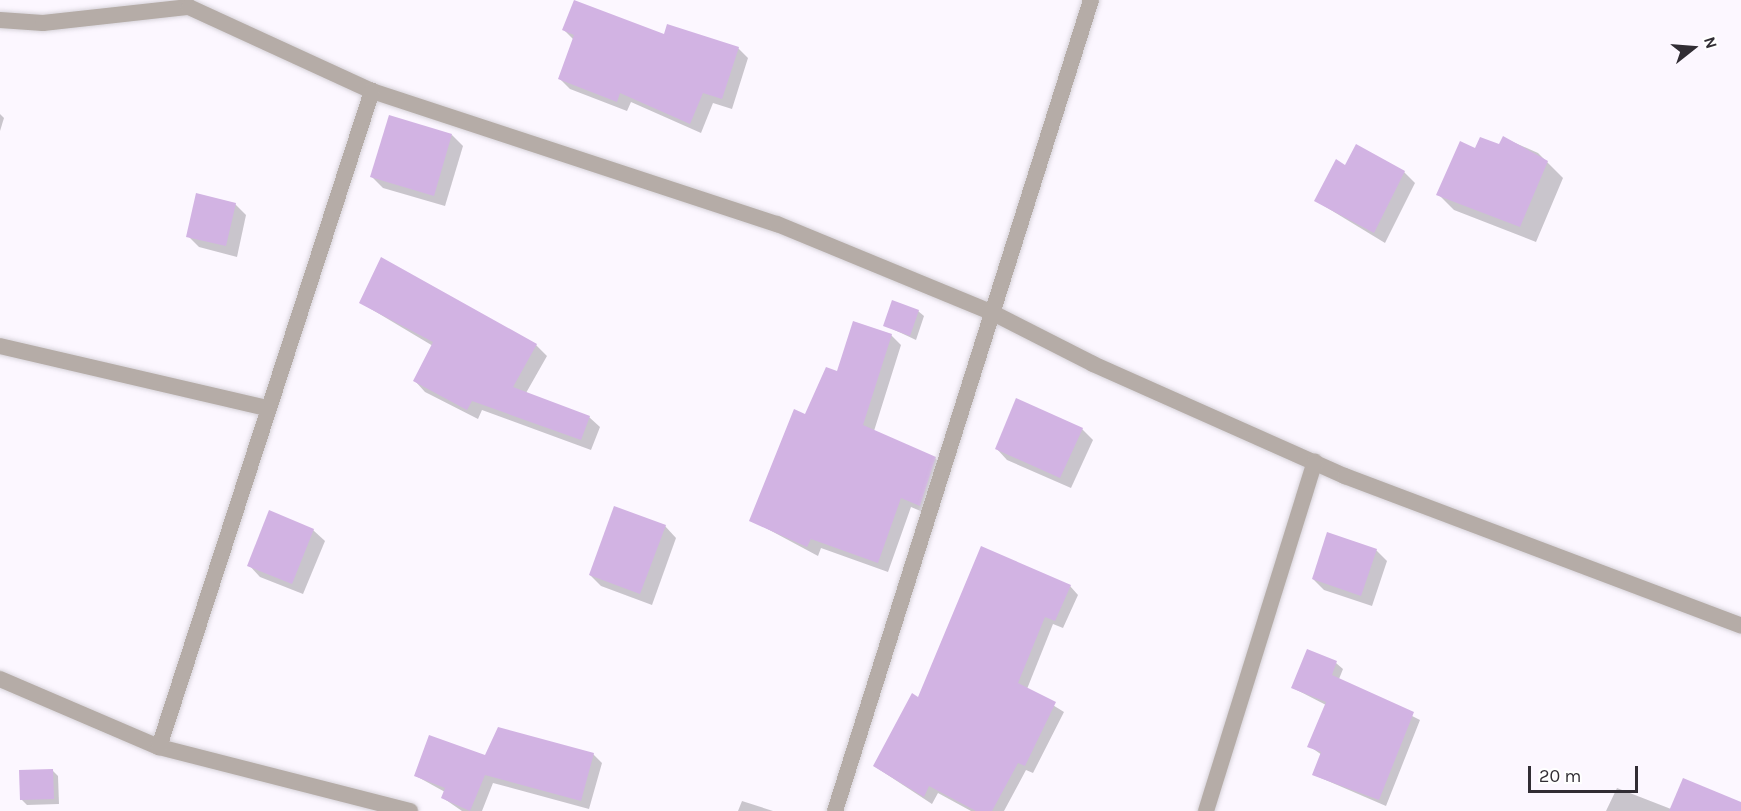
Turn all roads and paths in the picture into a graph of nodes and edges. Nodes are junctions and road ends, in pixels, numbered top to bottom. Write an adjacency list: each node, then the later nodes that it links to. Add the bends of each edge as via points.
1 (1091, 0): 4 (street)
2 (0, 20): 3 (street, via 43,23 189,7)
3 (372, 91): 4 (street, via 777,224); 6 (street)
4 (993, 313): 7 (street, via 1093,364); 13 (street)
5 (0, 346): 6 (street)
6 (267, 408): 10 (street)
7 (1315, 462): 8 (street); 14 (street)
8 (1741, 626)
9 (0, 679): 10 (street)
10 (159, 747): 11 (street)
11 (367, 804): 12 (street)
12 (410, 811)
13 (835, 811)
14 (1206, 811)

